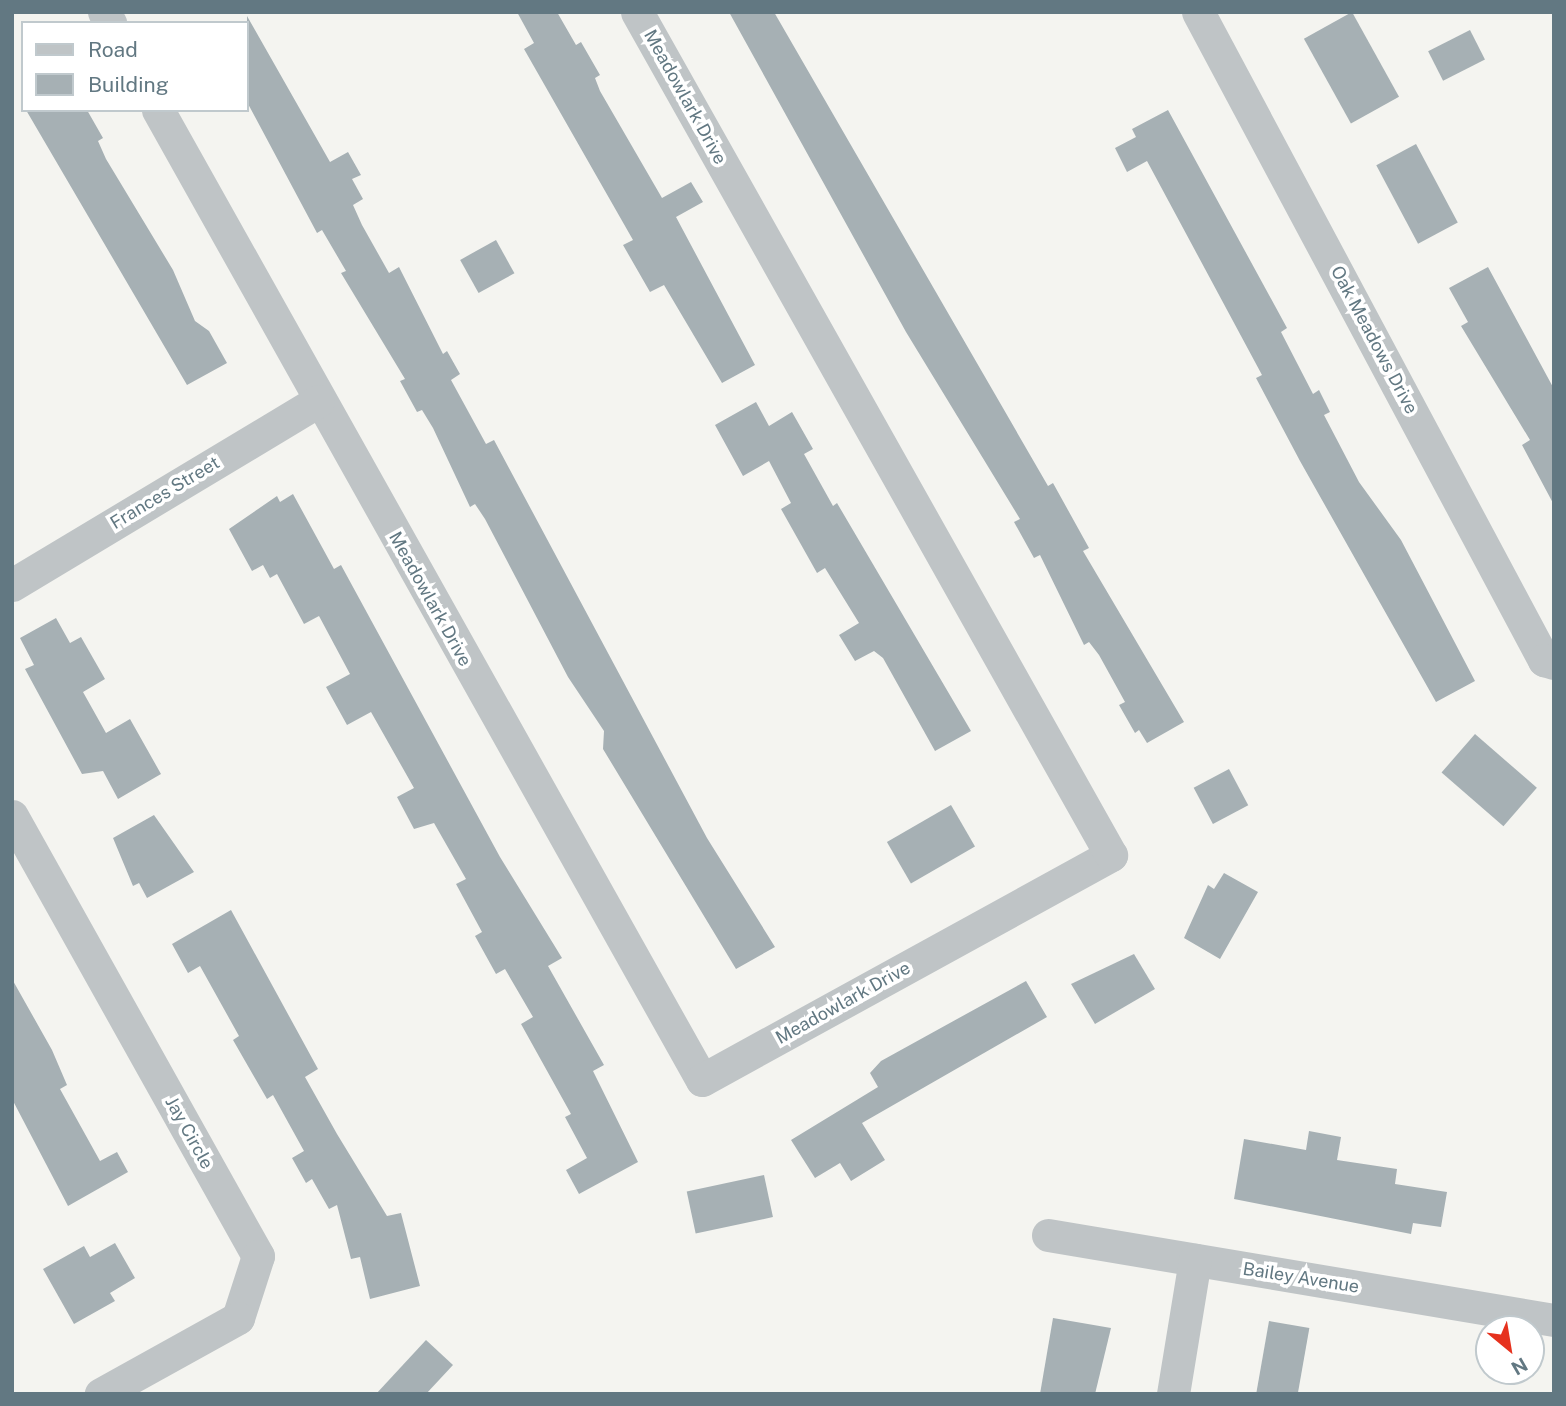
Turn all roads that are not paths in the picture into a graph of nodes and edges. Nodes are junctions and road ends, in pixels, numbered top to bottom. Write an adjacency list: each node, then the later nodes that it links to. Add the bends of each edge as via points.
1 (637, 12): 4 (street, Meadowlark Drive, via 1111,855 702,1080)
2 (1198, 12): 6 (street, Oak Meadows Drive, via 1544,660)
3 (159, 112): 4 (street, Meadowlark Drive)
4 (318, 401): 5 (street, Frances Street)
5 (12, 585)
6 (1554, 663)
7 (12, 816): 11 (street, Jay Circle, via 258,1256 238,1318)
8 (1048, 1235): 9 (street, Bailey Avenue)
9 (1195, 1261): 10 (street, Bailey Avenue); 12 (street)
10 (1554, 1320)
11 (101, 1394)
12 (1173, 1394)

